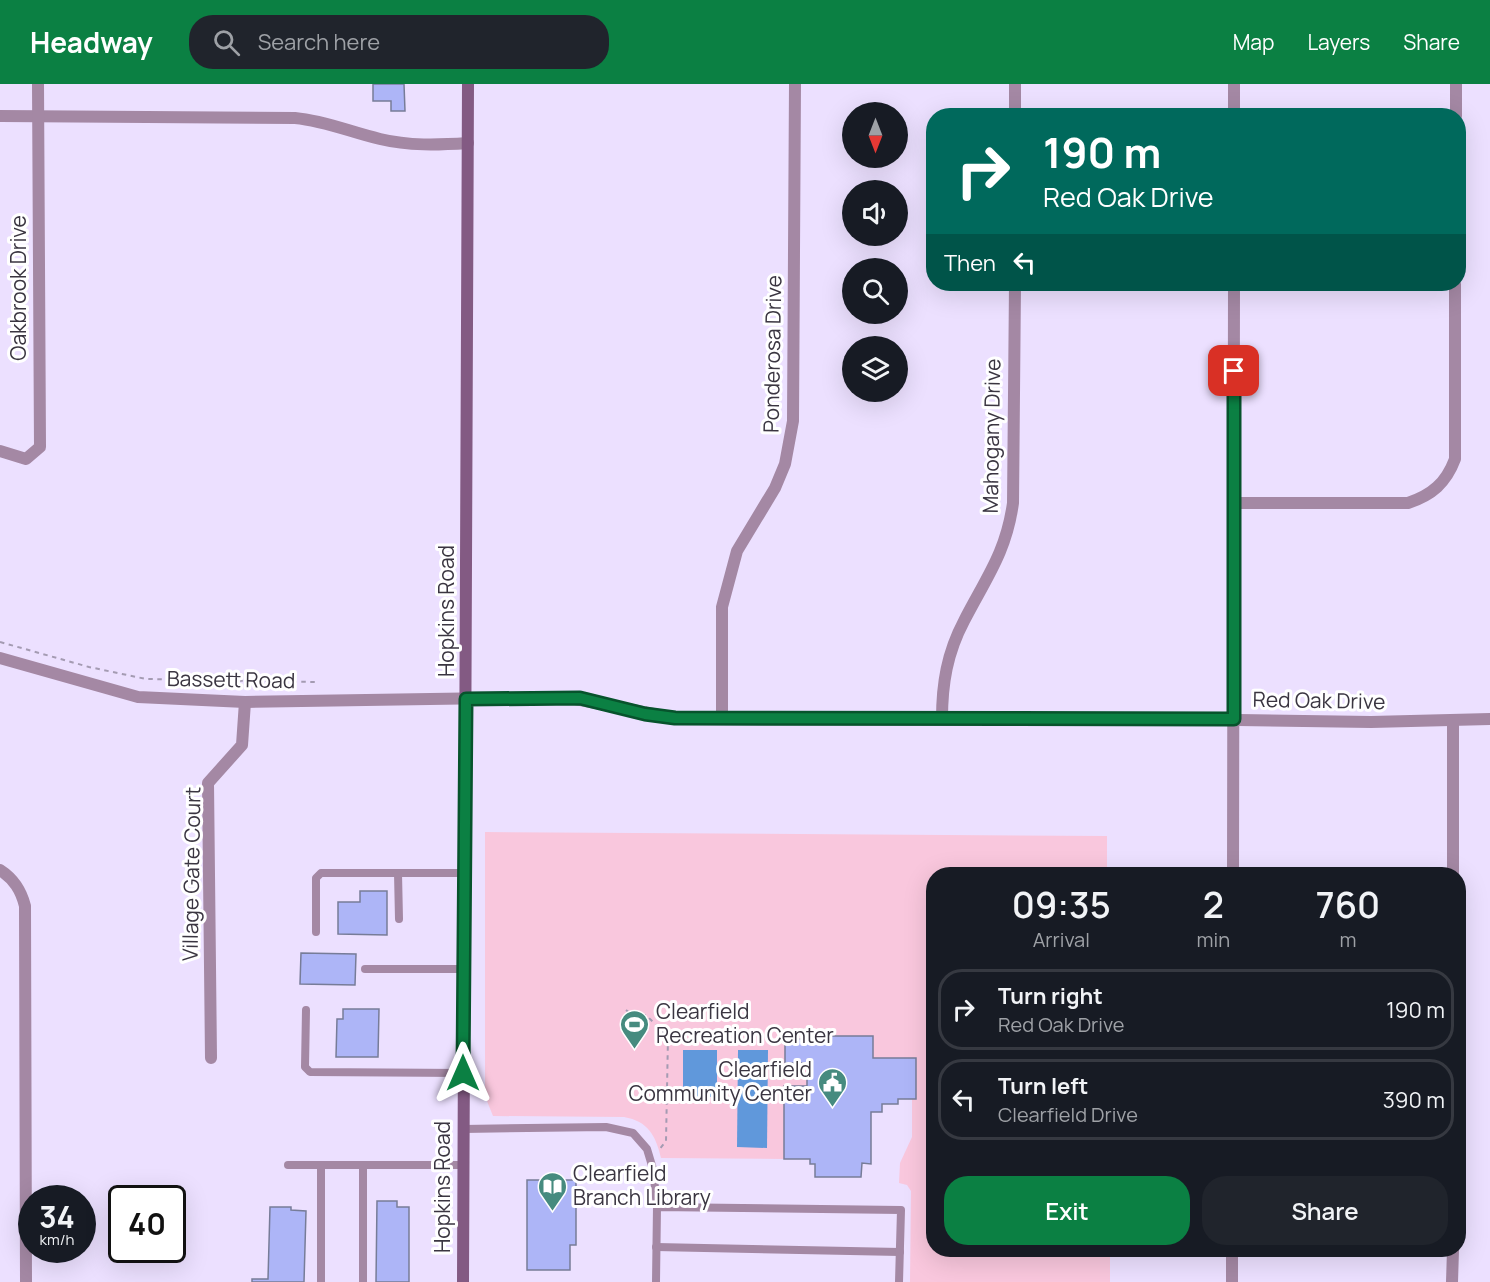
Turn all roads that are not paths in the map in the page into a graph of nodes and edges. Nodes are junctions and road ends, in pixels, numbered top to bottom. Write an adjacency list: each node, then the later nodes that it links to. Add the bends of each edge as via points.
1 (38, 84): 11 (street, Oakbrook Drive)
2 (468, 84): 12 (street, Hopkins Road)
3 (795, 84): 21 (street, Ponderosa Drive, via 793,421 782,472 737,551 724,598)
4 (1015, 84): 7 (street)
5 (1234, 84): 8 (street)
6 (1456, 84): 9 (street)
7 (1015, 108)
8 (1234, 108)
9 (1456, 108)
10 (0, 116): 11 (street)
11 (38, 116): 12 (street, via 295,118 411,144); 16 (street, Oakbrook Drive, via 40,447 26,459)
12 (468, 143): 19 (street, Hopkins Road)
13 (1015, 291): 22 (street, Mahogany Drive, via 1010,525 995,567 951,653 942,685)
14 (1234, 291): 17 (street)
15 (1455, 291): 17 (street, via 1455,459 1443,483 1423,498 1408,503)
16 (0, 451)
17 (1233, 503): 23 (street)
18 (0, 658): 20 (street, Bassett Road, via 138,697)
19 (466, 699): 20 (street, Bassett Road); 21 (street, Red Oak Drive, via 565,697 665,717); 30 (street, Hopkins Road)
20 (245, 702): 36 (street, Village Gate Court, via 242,745 208,783)
21 (722, 718): 22 (street, Red Oak Drive)
22 (942, 719): 23 (street, Red Oak Drive)
23 (1234, 719): 25 (street, Red Oak Drive); 26 (street)
24 (1490, 719): 25 (street, Red Oak Drive)
25 (1453, 720): 27 (street)
26 (1233, 867)
27 (1453, 867)
28 (0, 870): 48 (street, via 14,881 25,906)
29 (398, 873): 30 (lane); 31 (lane); 32 (lane, via 321,873 316,878)
30 (465, 873): 34 (street, Hopkins Road)
31 (399, 919)
32 (316, 932)
33 (365, 969): 34 (lane)
34 (464, 969): 37 (street, Hopkins Road)
35 (306, 1010): 37 (lane, via 305,1067 310,1072)
36 (211, 1058)
37 (463, 1073): 38 (street, Hopkins Road)
38 (463, 1129): 42 (street, Hopkins Road); 43 (lane, via 606,1127 633,1133 647,1149)
39 (288, 1165): 40 (lane)
40 (321, 1165): 41 (lane); 49 (lane)
41 (363, 1165): 42 (lane); 50 (lane)
42 (463, 1165): 51 (street, Hopkins Road)
43 (657, 1207): 44 (lane); 45 (lane, via 901,1210)
44 (657, 1247): 45 (lane); 52 (lane)
45 (900, 1252): 53 (lane)
46 (1232, 1257): 54 (street)
47 (1453, 1257): 55 (street)
48 (26, 1282)
49 (321, 1282)
50 (363, 1282)
51 (463, 1282)
52 (656, 1282)
53 (899, 1282)
54 (1232, 1282)
55 (1452, 1282)

